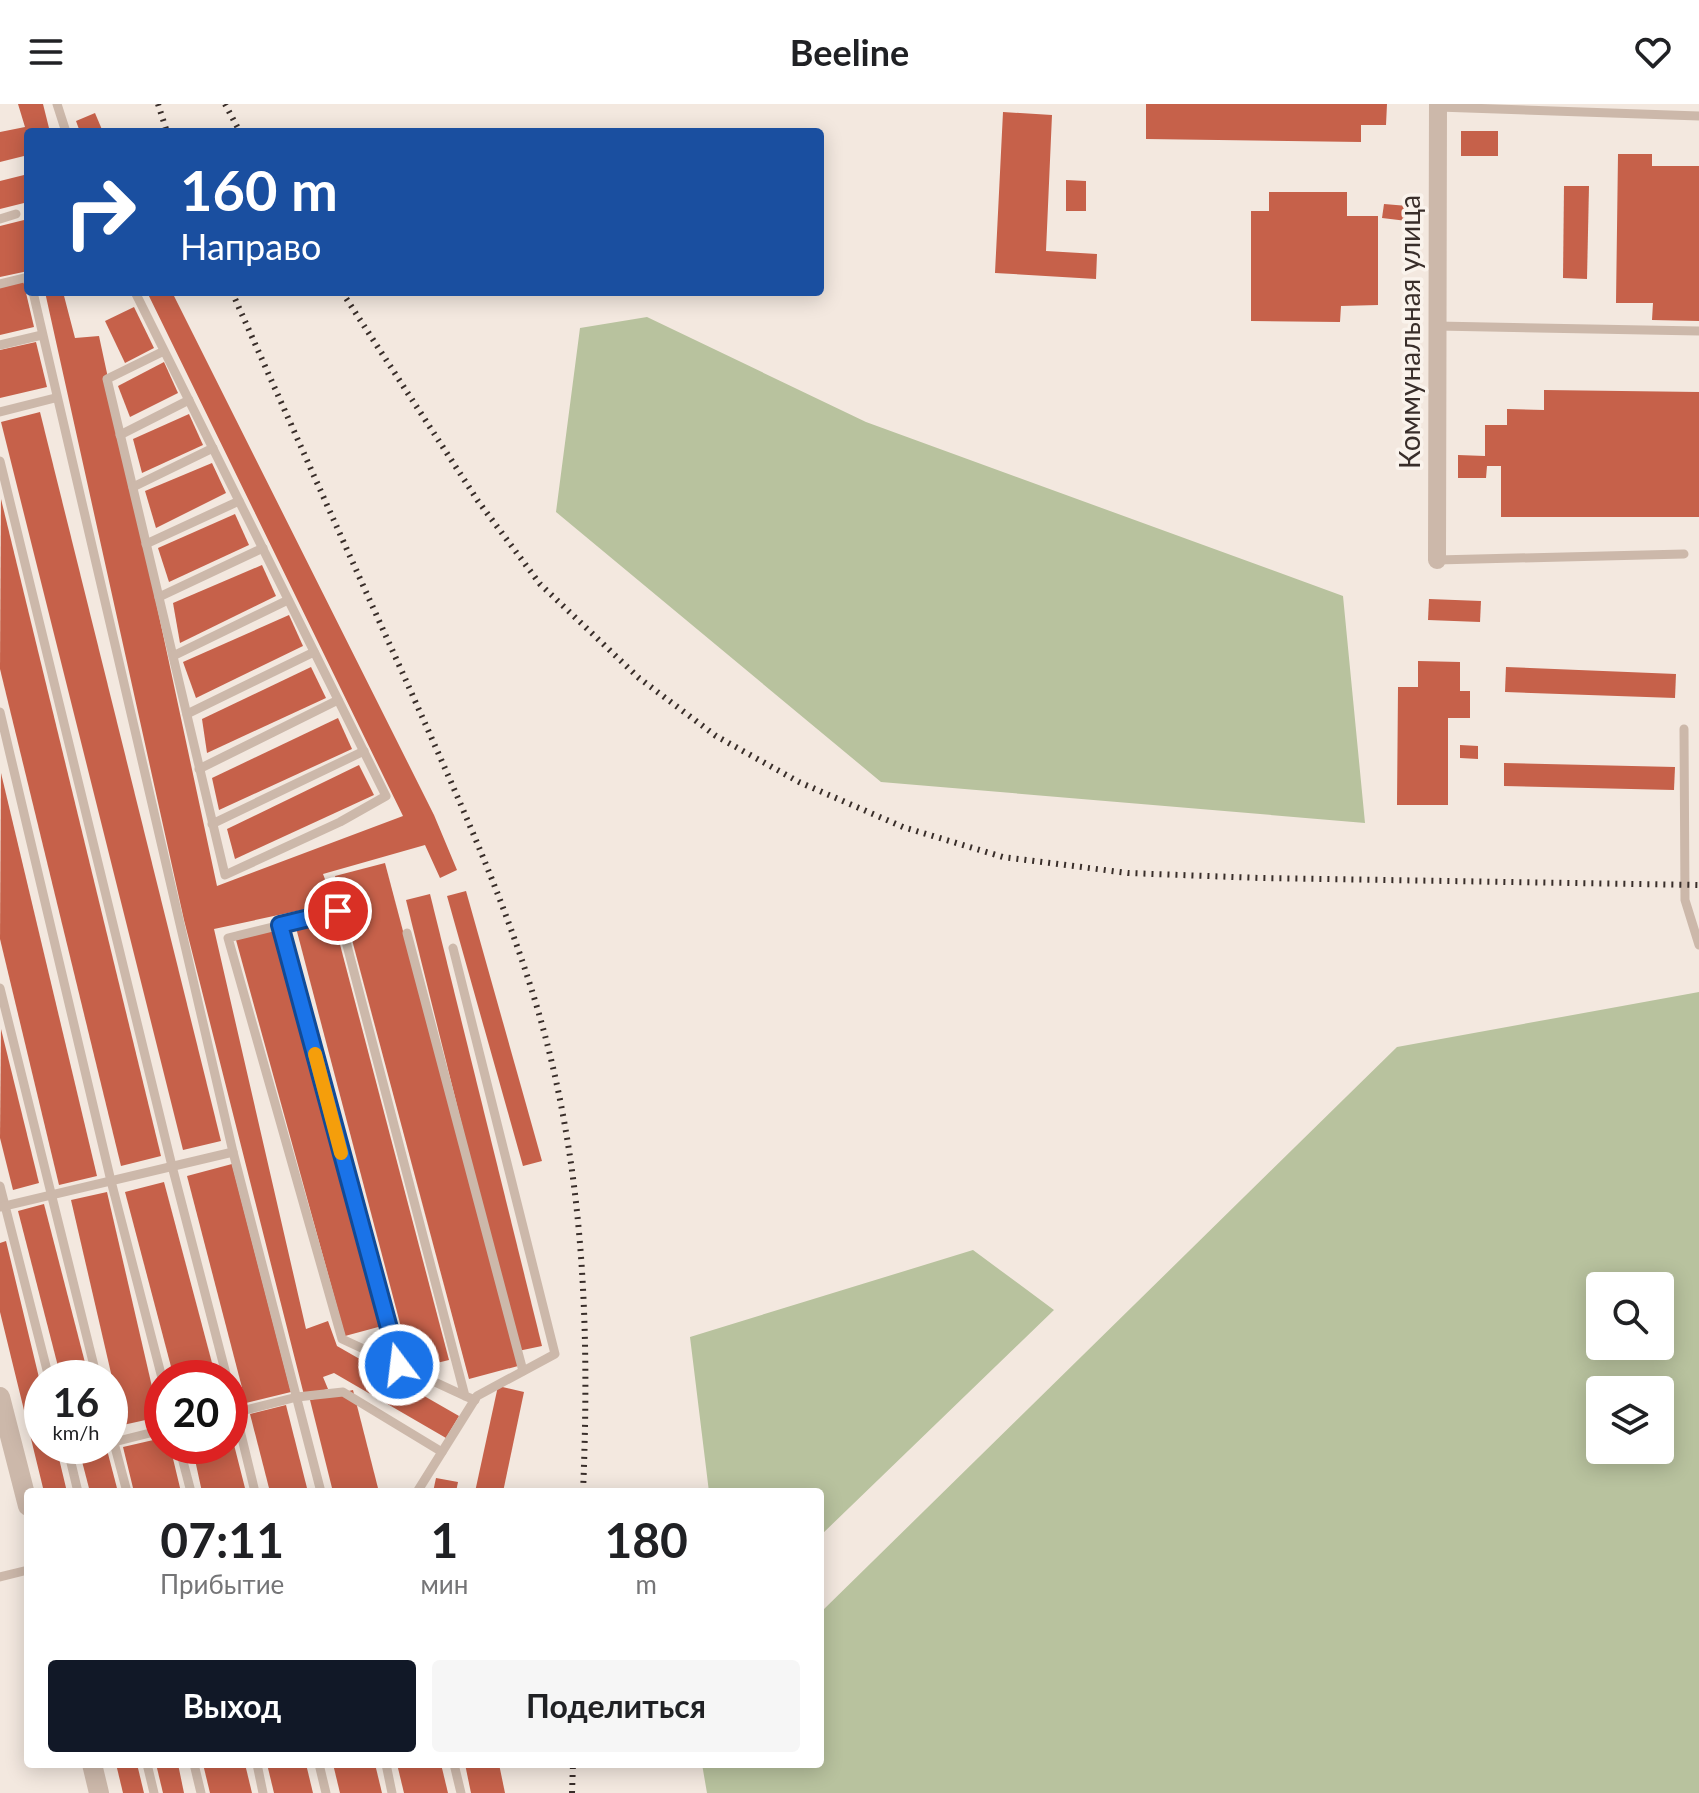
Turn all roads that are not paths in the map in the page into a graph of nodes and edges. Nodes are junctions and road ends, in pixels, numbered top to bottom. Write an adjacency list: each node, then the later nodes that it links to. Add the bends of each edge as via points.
1 (57, 104): 4 (lane)
2 (1438, 106): 3 (lane); 11 (street, Коммунальная улица)
3 (1699, 116)
4 (65, 128)
5 (16, 214): 6 (lane)
6 (0, 219)
7 (24, 278): 8 (lane)
8 (0, 284)
9 (34, 296): 13 (lane)
10 (137, 296): 15 (lane)
11 (1437, 326): 12 (lane); 27 (street, Коммунальная улица)
12 (1699, 331)
13 (42, 335): 14 (lane); 16 (lane)
14 (0, 345)
15 (164, 351): 17 (lane); 19 (lane, via 107,379)
16 (55, 398): 18 (lane); 44 (lane)
17 (189, 400): 19 (lane); 20 (lane)
18 (0, 412)
19 (120, 435): 22 (lane)
20 (213, 448): 22 (lane); 23 (lane)
21 (0, 461): 45 (lane)
22 (133, 487): 24 (lane)
23 (239, 501): 24 (lane); 25 (lane)
24 (146, 544): 28 (lane)
25 (263, 548): 28 (lane); 29 (lane)
26 (1684, 554): 27 (lane)
27 (1437, 560)
28 (159, 597): 31 (lane)
29 (288, 600): 30 (lane); 31 (lane)
30 (314, 652): 32 (lane); 34 (lane)
31 (173, 656): 34 (lane)
32 (338, 700): 36 (lane); 37 (lane)
33 (0, 712): 46 (lane)
34 (187, 714): 37 (lane)
35 (1684, 729): 41 (lane, via 1685,900)
36 (364, 751): 38 (lane); 38 (lane, via 386,796 340,822 225,875)
37 (199, 769): 38 (lane)
38 (212, 824)
39 (280, 925): 54 (lane); 54 (lane, via 228,938 342,1339); 58 (lane, via 338,911)
40 (407, 933): 55 (lane)
41 (1699, 945)
42 (453, 948): 55 (lane, via 555,1354)
43 (0, 988): 48 (lane)
44 (233, 1152): 45 (lane); 57 (lane)
45 (172, 1166): 46 (lane); 53 (lane)
46 (111, 1181): 48 (lane); 52 (lane)
47 (0, 1186): 49 (lane)
48 (50, 1195): 49 (lane); 51 (lane)
49 (2, 1207): 50 (lane)
50 (44, 1360)
51 (92, 1360)
52 (157, 1360)
53 (222, 1360)
54 (399, 1365): 58 (lane)
55 (523, 1371): 58 (lane)
56 (0, 1397): 71 (street)
57 (297, 1397): 59 (lane); 60 (lane, via 343,1392); 69 (lane)
58 (470, 1398): 60 (lane)
59 (248, 1409)
60 (442, 1452): 70 (lane)
61 (71, 1464): 65 (lane)
62 (120, 1464): 66 (lane)
63 (184, 1464): 67 (lane)
64 (247, 1464): 68 (lane)
65 (77, 1488)
66 (126, 1488)
67 (190, 1488)
68 (254, 1488)
69 (320, 1488)
70 (420, 1488)
71 (24, 1490)
72 (24, 1571): 73 (lane)
73 (0, 1577)
74 (93, 1768): 81 (street)
75 (148, 1768): 82 (lane)
76 (195, 1768): 83 (lane)
77 (258, 1768): 84 (lane)
78 (320, 1768): 85 (lane)
79 (387, 1768): 86 (lane)
80 (455, 1768): 87 (lane)
81 (99, 1793)
82 (154, 1793)
83 (201, 1793)
84 (263, 1793)
85 (326, 1793)
86 (392, 1793)
87 (461, 1793)

